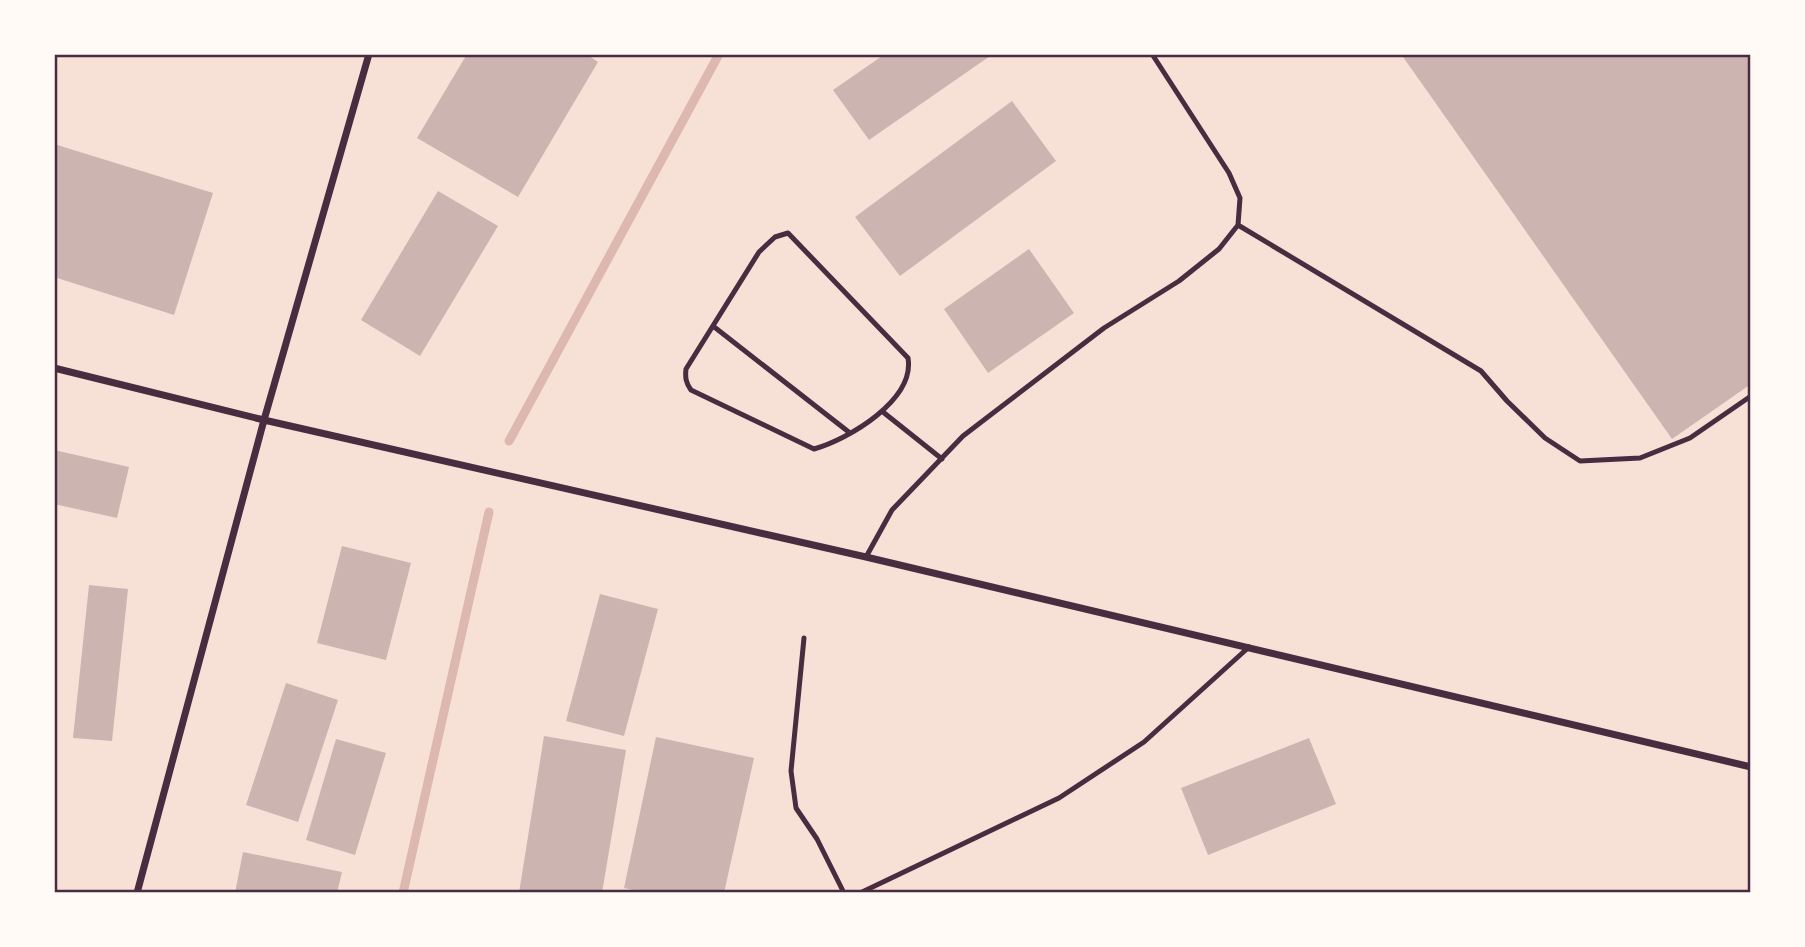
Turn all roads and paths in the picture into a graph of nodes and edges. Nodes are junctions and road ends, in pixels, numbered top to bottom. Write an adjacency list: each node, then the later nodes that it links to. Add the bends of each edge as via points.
1 (369, 54): 8 (street)
2 (1152, 54): 3 (lane, via 1229,173 1240,198)
3 (1238, 225): 6 (lane, via 1481,370 1545,438 1580,461 1640,458 1689,438); 10 (lane, via 1219,249 1179,281 1104,328 963,436)
4 (713, 326): 7 (lane, via 759,251 788,233 908,358 909,377); 9 (lane); 9 (lane, via 686,369 691,390 814,449)
5 (54, 368): 8 (street)
6 (1751, 396)
7 (883, 412): 9 (lane); 10 (lane)
8 (264, 420): 11 (street); 15 (street)
9 (850, 433)
10 (942, 459): 11 (lane, via 892,510)
11 (866, 557): 13 (street)
12 (804, 638): 16 (lane, via 791,771 796,808)
13 (1249, 647): 14 (street); 17 (lane, via 1144,742 1059,798)
14 (1751, 767)
15 (137, 893)
16 (844, 893)
17 (860, 893)

